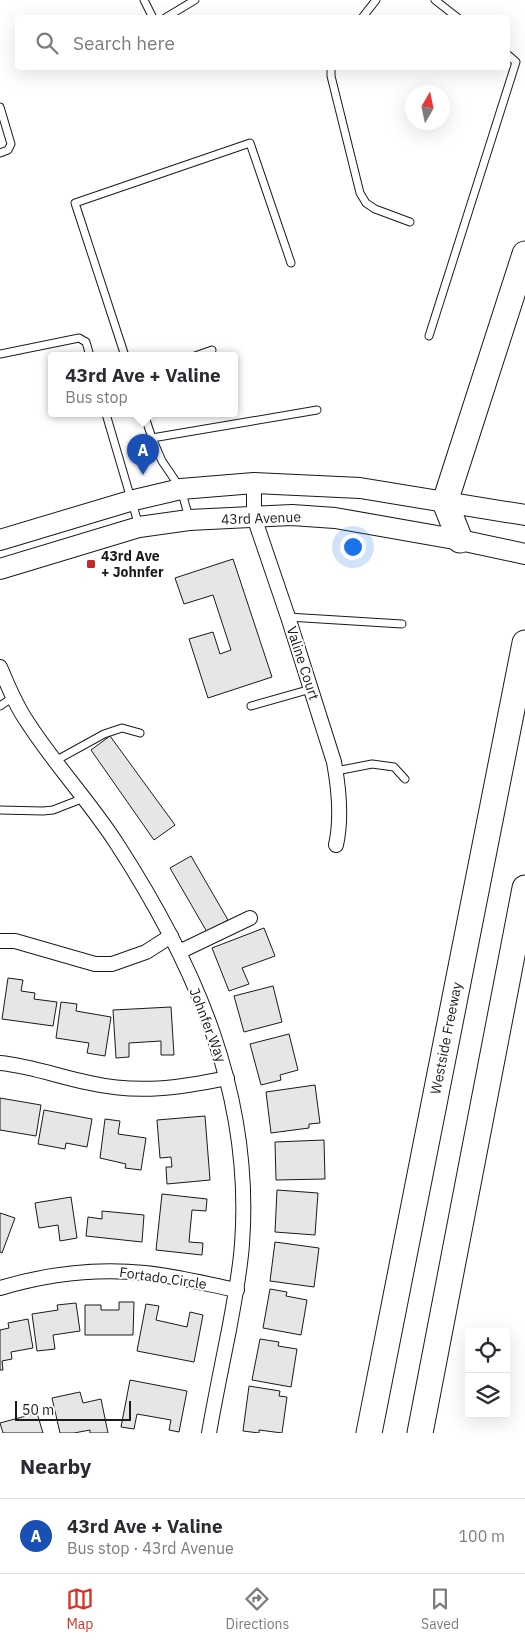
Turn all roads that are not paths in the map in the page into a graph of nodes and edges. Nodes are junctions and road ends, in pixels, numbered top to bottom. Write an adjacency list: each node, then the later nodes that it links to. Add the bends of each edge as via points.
1 (144, 0): 5 (lane)
2 (195, 0): 6 (lane)
3 (376, 0): 7 (lane)
4 (435, 0): 8 (lane)
5 (152, 15)
6 (170, 15)
7 (364, 15)
8 (454, 15)
9 (510, 57): 16 (lane, via 516,62)
10 (331, 70): 13 (lane, via 360,193 366,203)
11 (0, 107): 12 (lane, via 12,144)
12 (0, 153)
13 (410, 222)
14 (525, 254): 29 (highway)
15 (291, 263): 19 (lane, via 250,143 75,203)
16 (429, 336)
17 (212, 350): 20 (lane)
18 (89, 352): 21 (lane, via 86,342 79,338)
19 (124, 352)
20 (206, 352)
21 (0, 354)
22 (317, 410): 25 (lane)
23 (107, 417): 28 (lane)
24 (145, 417): 25 (lane)
25 (152, 438): 27 (lane, via 162,461)
26 (254, 483): 27 (main road); 29 (main road, via 360,488); 31 (street, Valine Court)
27 (181, 489): 28 (main road); 32 (lane)
28 (130, 501): 33 (lane); 34 (main road)
29 (445, 502): 30 (main road); 35 (highway)
30 (525, 514)
31 (254, 517): 32 (main road, 43rd Avenue); 35 (main road, 43rd Avenue, via 335,518); 38 (street, Valine Court)
32 (189, 520): 33 (main road, 43rd Avenue)
33 (139, 527): 37 (main road, 43rd Avenue)
34 (0, 540)
35 (460, 540): 36 (main road, 43rd Avenue)
36 (525, 554)
37 (0, 569)
38 (288, 617): 39 (lane); 42 (street, Valine Court)
39 (402, 624)
40 (525, 643): 63 (highway, Westside Freeway)
41 (0, 667): 43 (street, Johnfer Way)
42 (311, 689): 45 (lane); 48 (street, Valine Court)
43 (13, 697): 44 (lane); 47 (street, Johnfer Way, via 26,722)
44 (0, 706)
45 (251, 706)
46 (140, 733): 47 (lane, via 122,728 104,734)
47 (55, 761): 50 (street, Johnfer Way)
48 (336, 772): 49 (lane, via 372,764 394,767); 52 (street, Valine Court, via 340,812)
49 (405, 779)
50 (84, 798): 51 (lane, via 53,810); 55 (street, Johnfer Way, via 116,842)
51 (0, 810)
52 (336, 845)
53 (525, 888): 64 (highway)
54 (250, 918): 57 (street)
55 (171, 936): 56 (street, via 146,952 112,964 95,964 15,940); 57 (street, Johnfer Way)
56 (0, 940)
57 (179, 952): 59 (street, Johnfer Way)
58 (0, 1063): 59 (street, via 118,1088 182,1087)
59 (228, 1078): 61 (street, Johnfer Way, via 237,1119 244,1203)
60 (0, 1288): 61 (street, Fortado Circle, via 36,1278 109,1271 145,1273)
61 (236, 1290): 62 (street, Johnfer Way)
62 (209, 1433)
63 (369, 1433)
64 (420, 1433)

